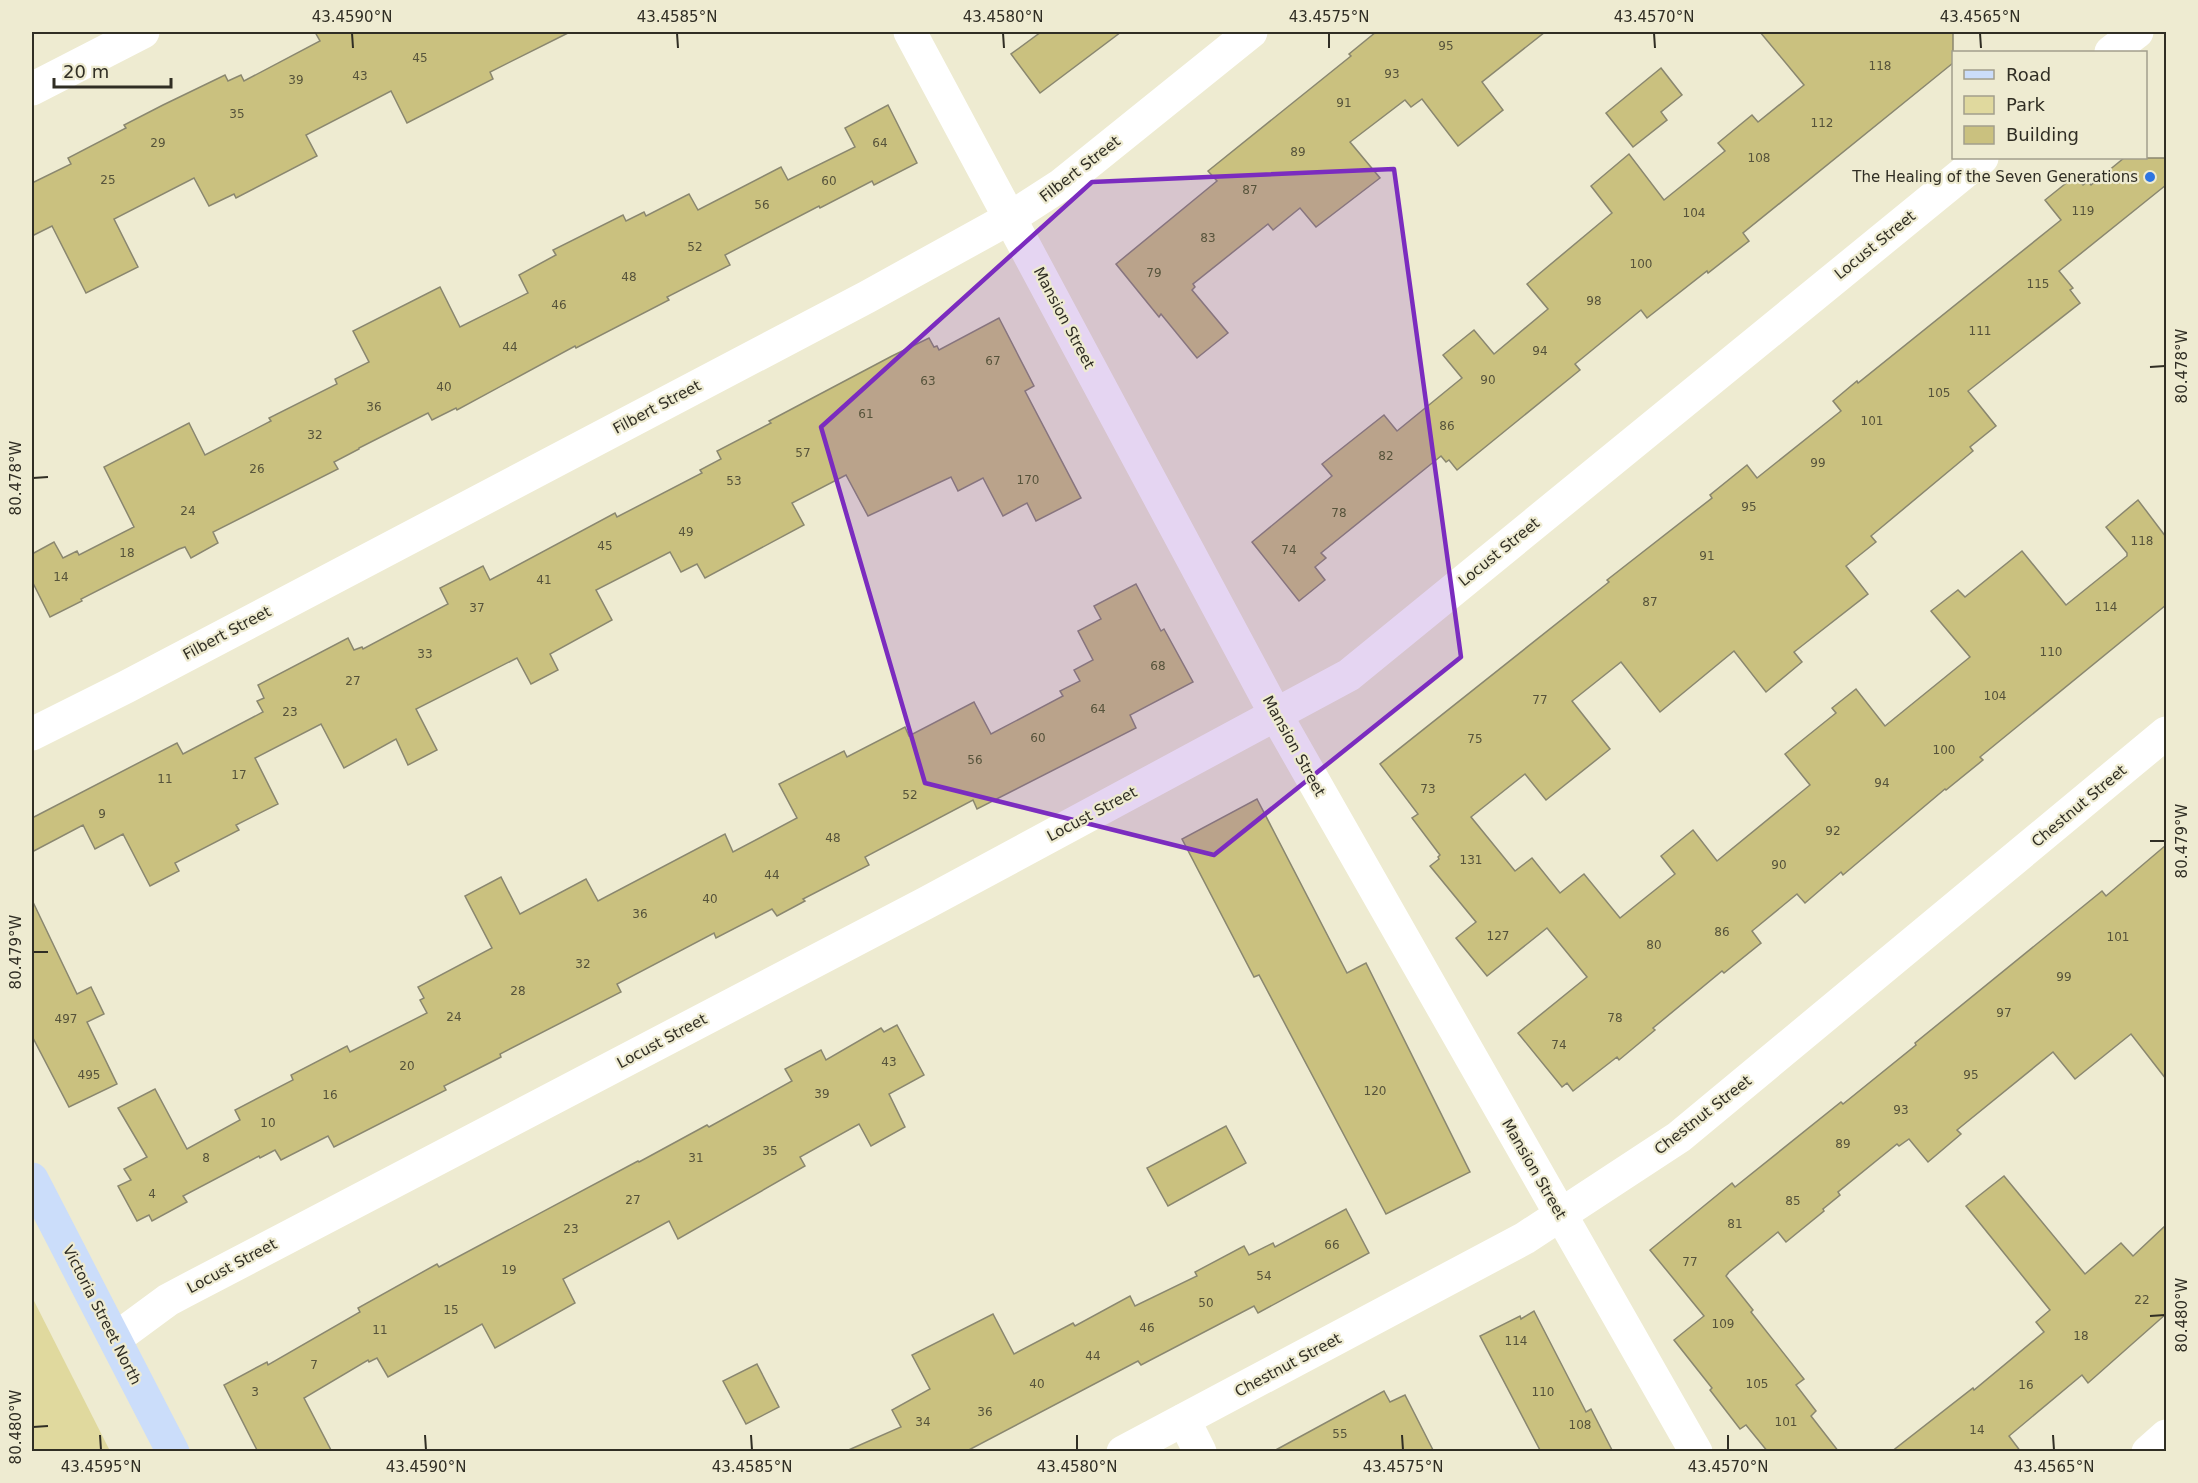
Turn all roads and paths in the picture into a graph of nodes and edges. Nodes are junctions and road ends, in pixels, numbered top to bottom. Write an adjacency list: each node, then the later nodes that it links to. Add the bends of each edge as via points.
1 (144, 32): 6 (street)
2 (910, 32): 8 (street, Mansion Street)
3 (1251, 32): 8 (street, Filbert Street, via 1061,185)
4 (2137, 32): 5 (street)
5 (2112, 51)
6 (32, 89)
7 (1981, 159): 9 (street, Locust Street, via 1348,675)
8 (1010, 218): 9 (street, Mansion Street); 11 (street, Filbert Street, via 867,297)
9 (1276, 714): 13 (street, Mansion Street); 14 (street, Locust Street, via 926,903 168,1300)
10 (2166, 733): 13 (street, Chestnut Street, via 1679,1137)
11 (32, 734)
12 (32, 1179): 14 (main road, Victoria Street North)
13 (1560, 1215): 15 (street, Chestnut Street, via 1525,1238); 20 (street, Mansion Street)
14 (115, 1339): 17 (main road, Victoria Street North)
15 (1184, 1420): 18 (street, Chestnut Street); 19 (street)
16 (2166, 1436): 21 (street)
17 (173, 1452)
18 (1124, 1452)
19 (1200, 1452)
20 (1696, 1452)
21 (2148, 1452)

